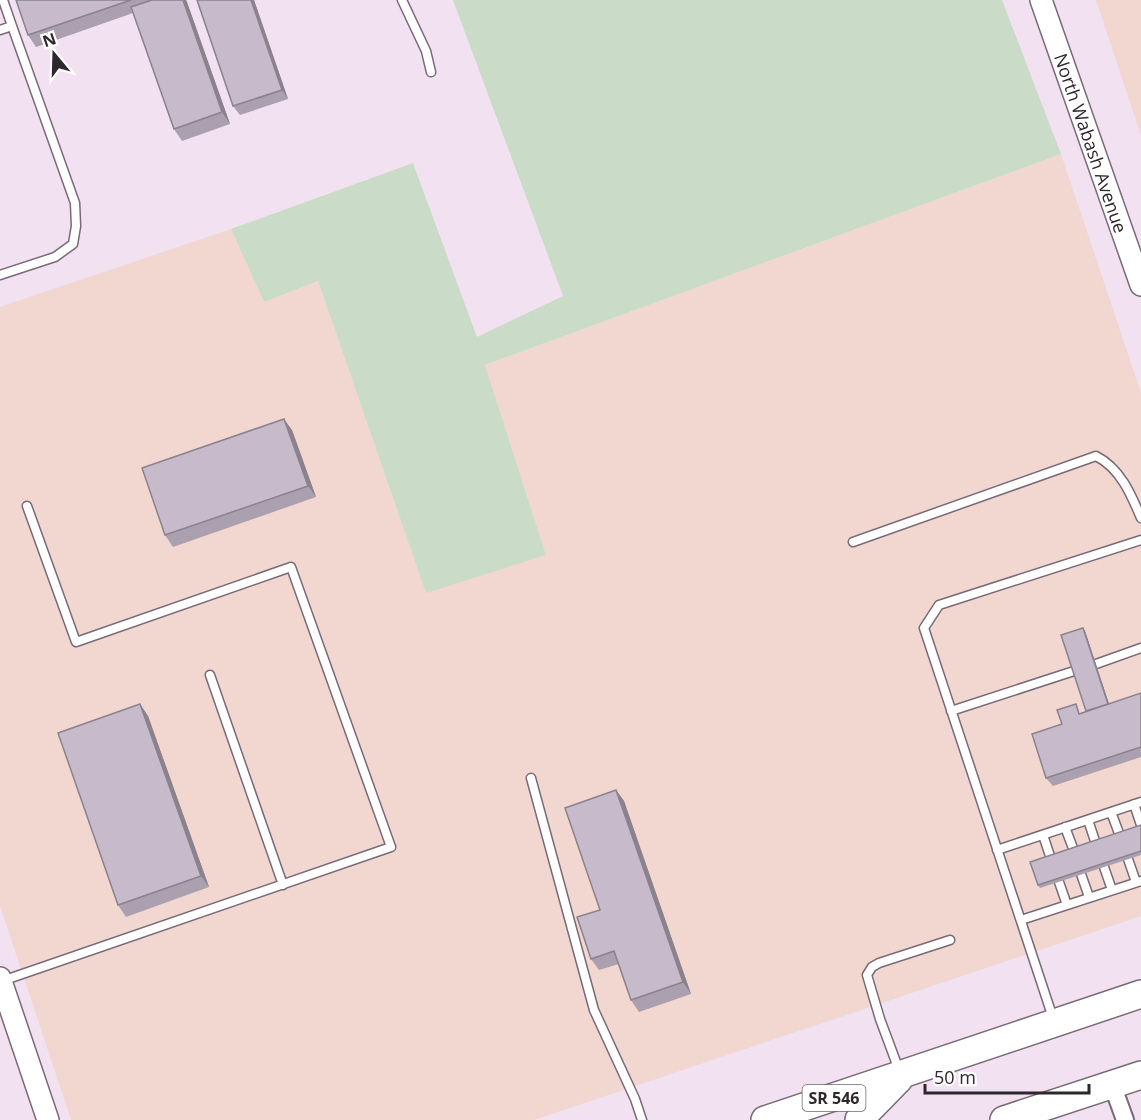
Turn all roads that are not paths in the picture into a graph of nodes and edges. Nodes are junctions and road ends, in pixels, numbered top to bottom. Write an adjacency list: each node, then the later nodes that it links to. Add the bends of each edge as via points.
1 (3, 0): 4 (lane)
2 (402, 0): 6 (lane, via 426,51)
3 (1041, 0): 8 (street, North Wabash Avenue)
4 (12, 26): 5 (lane); 7 (lane, via 75,203 76,226 73,244 55,257)
5 (0, 30)
6 (431, 72)
7 (0, 275)
8 (1141, 285)
9 (27, 506): 35 (lane, via 76,642 291,567 391,848)
10 (1141, 518): 12 (lane, via 1130,491 1108,462 1095,456)
11 (1141, 540): 17 (lane, via 939,605 924,628)
12 (853, 542)
13 (1141, 648): 14 (lane)
14 (1096, 664)
15 (1074, 671): 17 (lane)
16 (210, 675): 35 (lane)
17 (951, 711): 27 (lane)
18 (531, 778): 48 (lane, via 594,1010)
19 (1138, 803): 20 (lane); 22 (lane)
20 (1111, 812): 21 (lane); 25 (lane)
21 (1088, 820): 23 (lane); 26 (lane)
22 (1141, 825)
23 (1065, 827): 24 (lane); 28 (lane)
24 (1043, 835): 27 (lane); 29 (lane)
25 (1120, 836)
26 (1096, 844)
27 (997, 850): 39 (lane)
28 (1074, 851)
29 (1051, 859)
30 (1128, 859): 33 (lane)
31 (1104, 867): 36 (lane)
32 (1081, 874): 37 (lane)
33 (1138, 881): 36 (lane)
34 (1059, 882): 38 (lane)
35 (283, 885): 41 (lane)
36 (1112, 890): 37 (lane)
37 (1089, 897): 38 (lane)
38 (1067, 904): 39 (lane)
39 (1021, 920): 43 (lane)
40 (950, 940): 45 (lane, via 879,963 867,975)
41 (1, 980): 47 (street)
42 (1141, 994): 43 (main road, SR 546)
43 (1054, 1024): 45 (main road, SR 546)
44 (1141, 1075): 46 (main road)
45 (902, 1076): 49 (main road, SR 546); 50 (main road)
46 (1112, 1084): 51 (main road); 52 (street)
47 (48, 1120)
48 (642, 1120)
49 (765, 1120)
50 (859, 1120)
51 (1004, 1120)
52 (1125, 1120)

